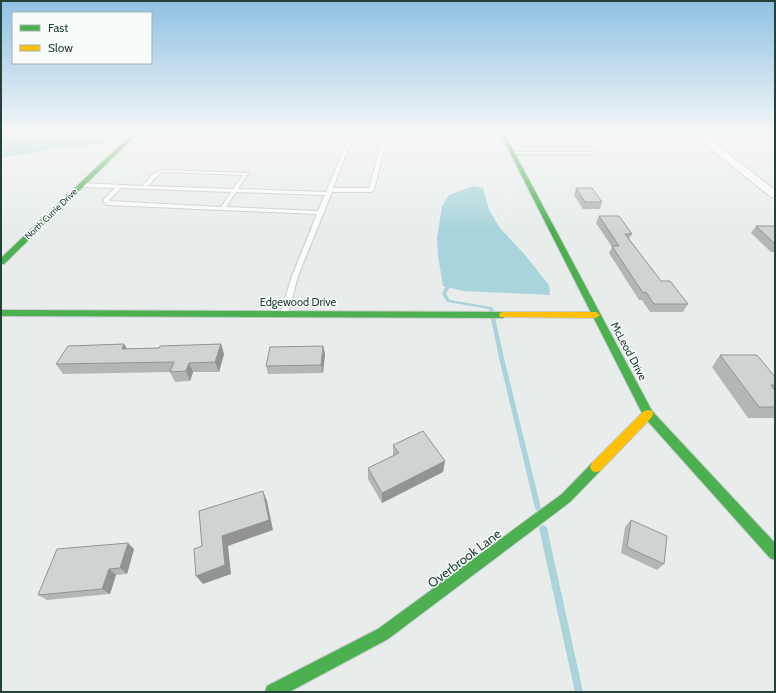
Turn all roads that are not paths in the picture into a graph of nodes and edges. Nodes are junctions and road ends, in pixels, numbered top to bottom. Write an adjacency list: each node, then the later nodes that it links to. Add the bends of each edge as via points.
1 (102, 165): 6 (street, North Currie Drive)
2 (340, 165): 10 (lane)
3 (377, 165): 10 (lane, via 371,190)
4 (518, 165): 17 (street, McLeod Drive)
5 (737, 165): 11 (street)
6 (82, 184): 7 (lane); 14 (street, North Currie Drive)
7 (120, 186): 8 (lane); 12 (lane, via 106,200 107,203)
8 (144, 187): 9 (lane); 9 (lane, via 161,171 246,174)
9 (236, 190): 10 (lane); 12 (lane)
10 (329, 192): 13 (lane)
11 (775, 194)
12 (222, 209): 13 (lane)
13 (321, 213): 16 (lane, via 295,276)
14 (1, 262)
15 (1, 313): 16 (street, Edgewood Drive)
16 (284, 314): 17 (street, Edgewood Drive)
17 (596, 315): 18 (street, McLeod Drive)
18 (648, 414): 19 (street, McLeod Drive); 20 (street, Overbrook Lane, via 566,498 384,634)
19 (775, 553)
20 (273, 692)

